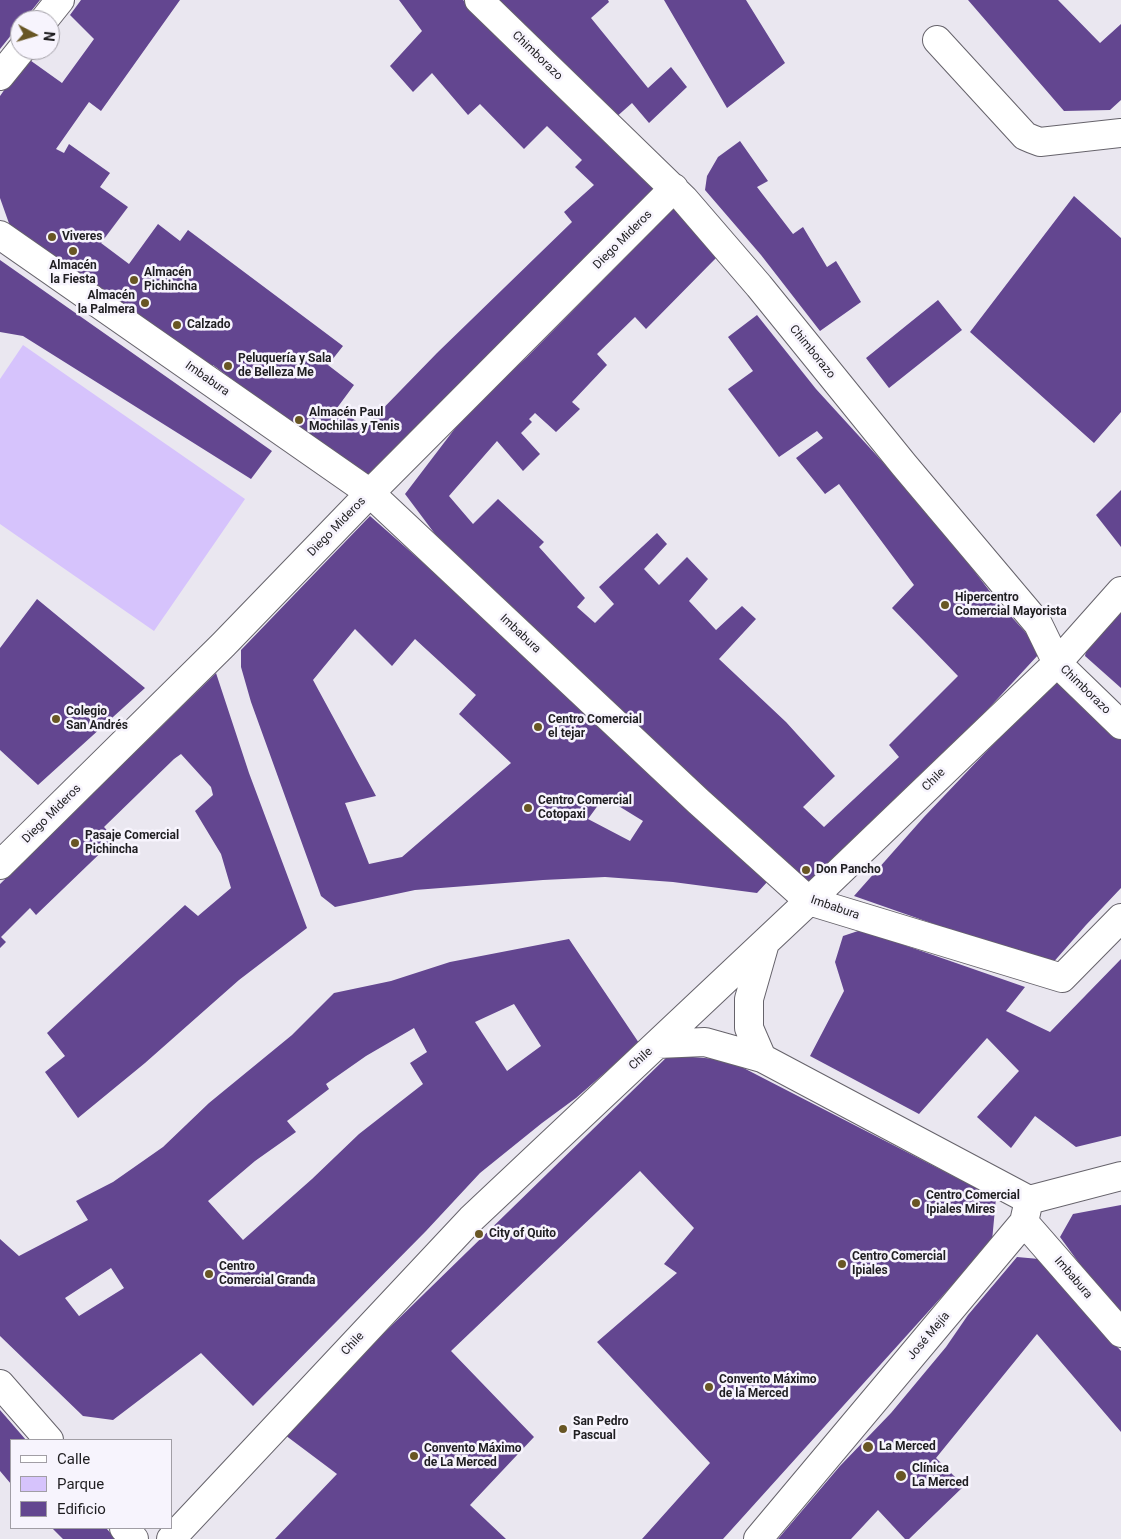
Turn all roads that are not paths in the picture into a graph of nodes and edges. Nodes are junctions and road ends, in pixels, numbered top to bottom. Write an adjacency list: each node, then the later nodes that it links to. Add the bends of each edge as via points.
1 (60, 0): 3 (street)
2 (479, 0): 8 (street, Chimborazo)
3 (52, 10)
4 (937, 40): 7 (street, via 1025,136 1040,142)
5 (13, 60): 6 (street)
6 (0, 76)
7 (1121, 133)
8 (674, 188): 10 (street, Diego Mideros); 12 (street, Chimborazo, via 1038,624)
9 (0, 235): 10 (street, Imbabura)
10 (370, 493): 14 (street, Diego Mideros, via 223,646); 15 (street, Imbabura, via 698,802)
11 (1121, 591): 12 (street, Chile)
12 (1057, 663): 13 (street, Chimborazo); 15 (street, Chile)
13 (1121, 725)
14 (0, 865)
15 (809, 901): 16 (street, Imbabura, via 1062,978); 17 (street, Chile)
16 (1121, 918)
17 (764, 943): 18 (street, Chile); 19 (street, via 749,999 748,1028)
18 (657, 1044): 19 (street, Imbabura, via 705,1042); 27 (street, Chile, via 470,1219)
19 (762, 1058): 21 (street, Imbabura)
20 (1121, 1176): 21 (street)
21 (1027, 1211): 22 (street, Imbabura); 28 (street, José Mejía)
22 (1121, 1333)
23 (0, 1384): 24 (street)
24 (48, 1439)
25 (125, 1529): 26 (street)
26 (134, 1539)
27 (171, 1539)
28 (758, 1539)

